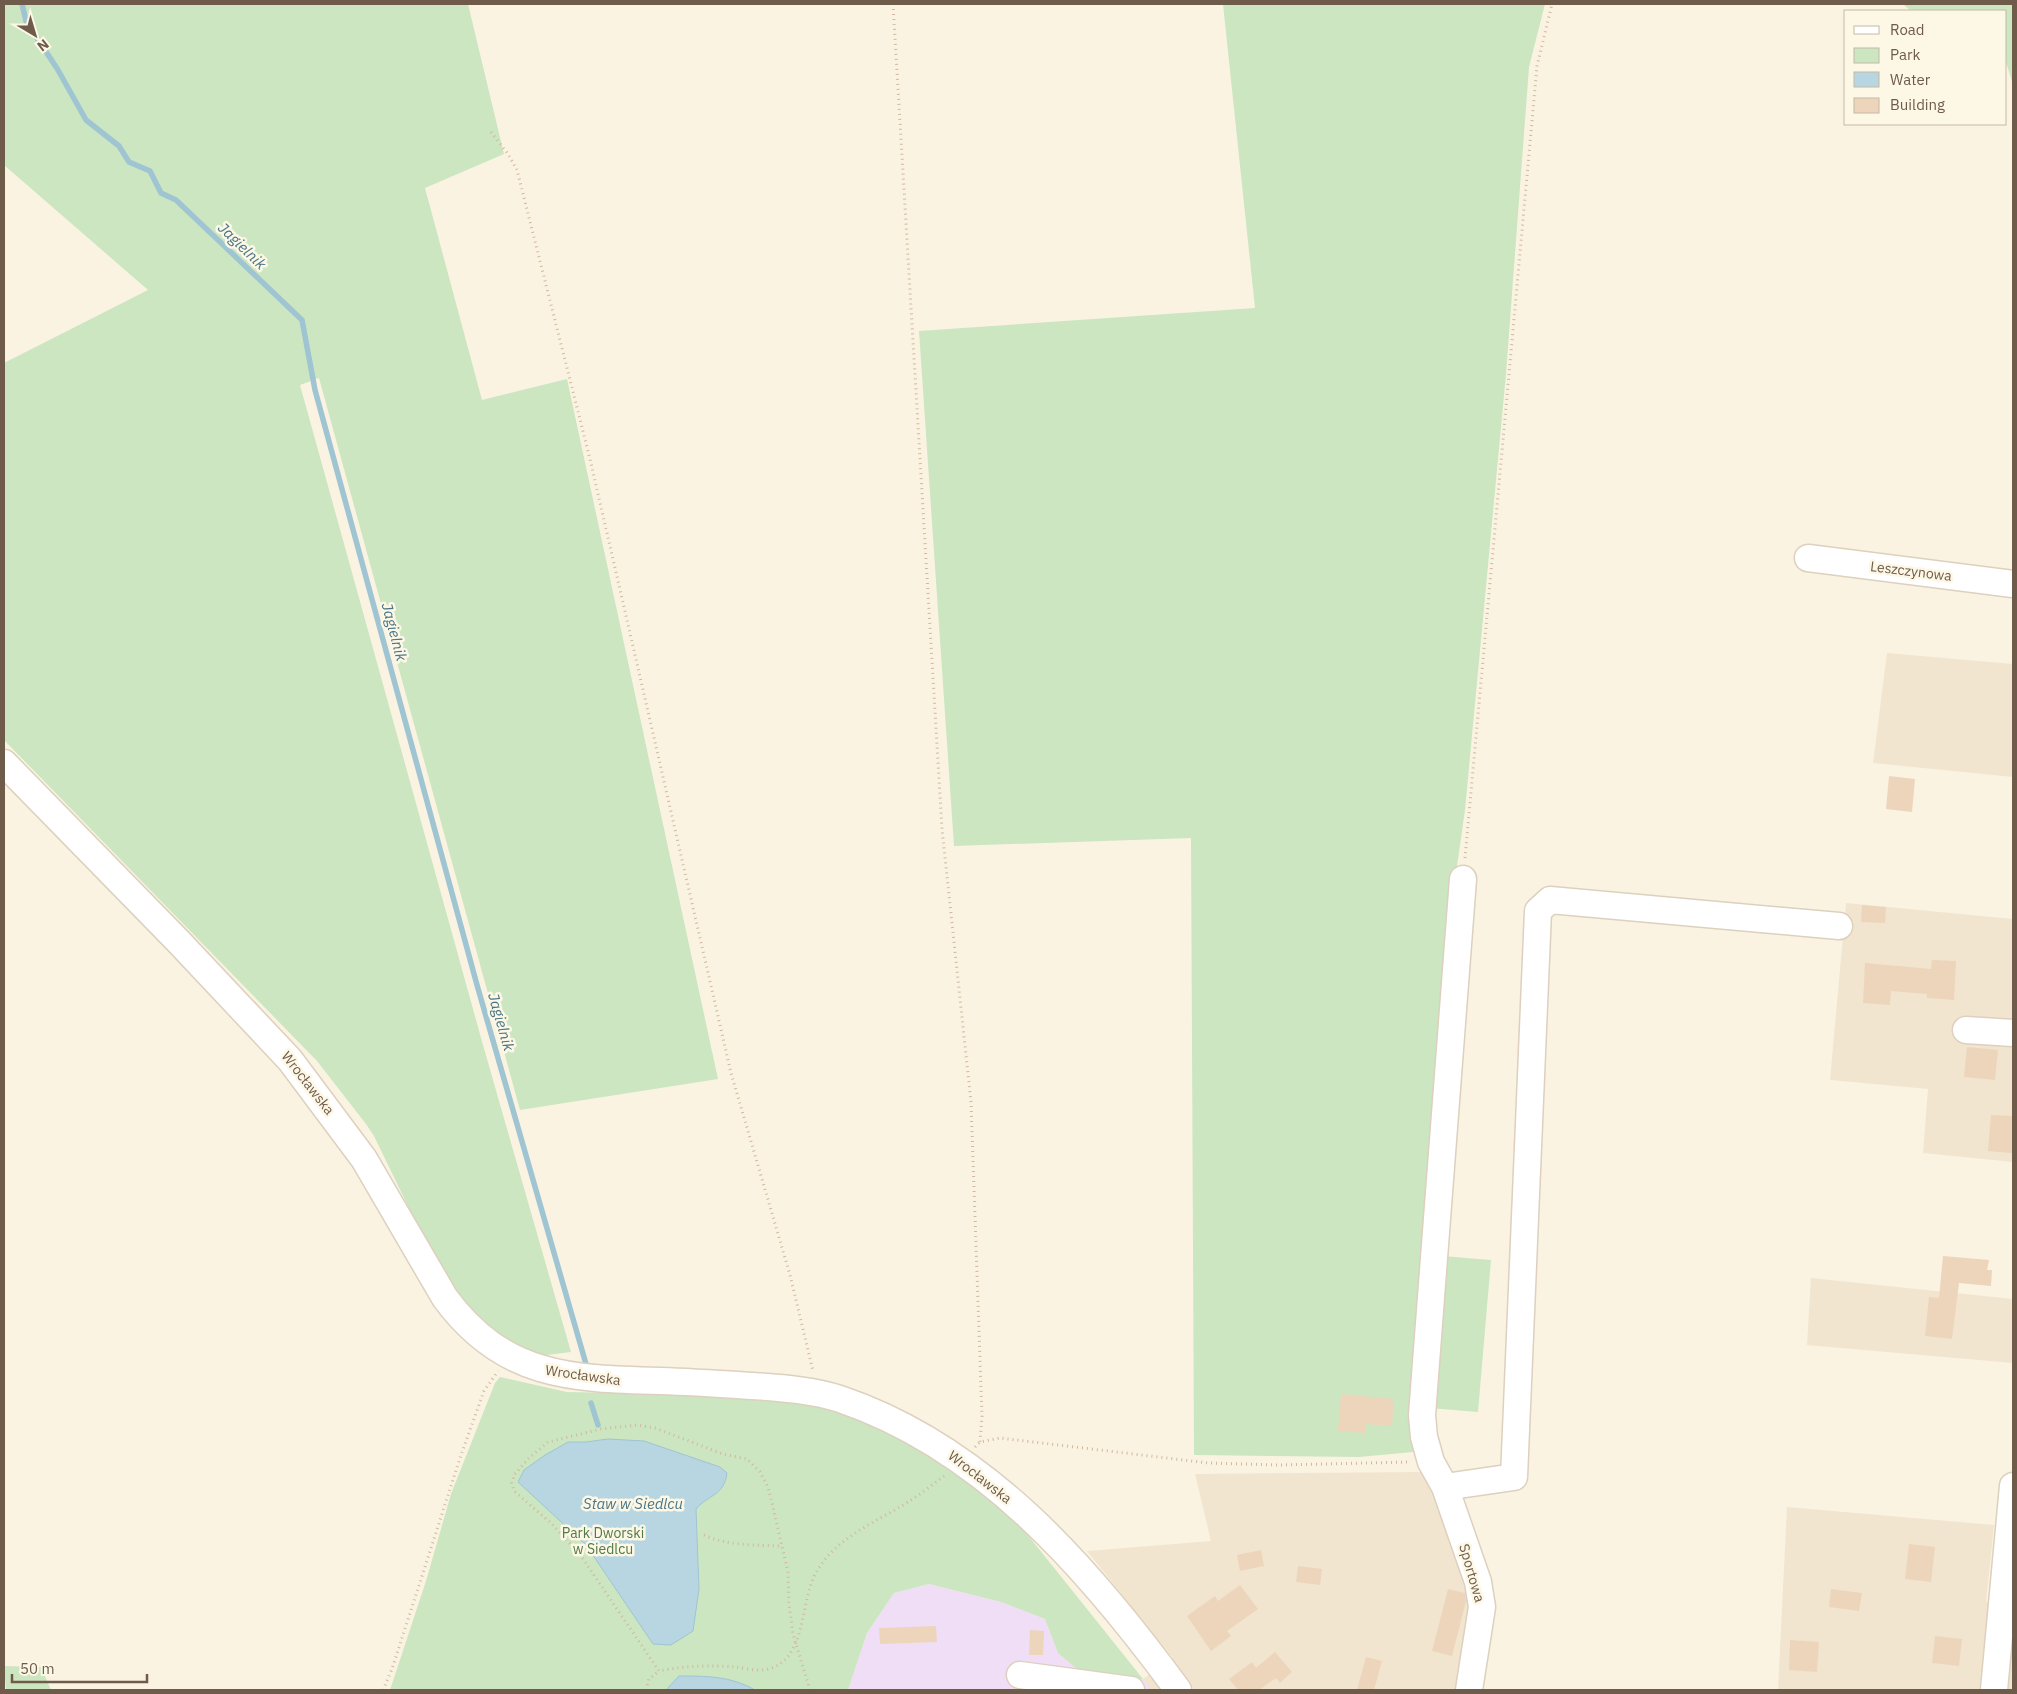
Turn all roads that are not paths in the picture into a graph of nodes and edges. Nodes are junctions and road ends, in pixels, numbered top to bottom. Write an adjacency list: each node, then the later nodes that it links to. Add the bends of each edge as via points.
1 (1808, 558): 2 (street, Leszczynowa)
2 (2013, 584)
3 (4, 763): 12 (street, Wrocławska, via 290,1060 364,1159 451,1306 480,1337 508,1356 540,1369 590,1378 782,1388 837,1398 881,1415 962,1462 1036,1523 1078,1565)
4 (1463, 879): 9 (street, Sportowa, via 1422,1415 1430,1462)
5 (1839, 926): 9 (street, via 1550,900 1538,911 1514,1477)
6 (1966, 1030): 7 (street)
7 (2013, 1033)
8 (2013, 1486): 14 (street)
9 (1445, 1487): 13 (street, Sportowa, via 1478,1582 1482,1607)
10 (1020, 1675): 11 (street)
11 (1131, 1690)
12 (1178, 1690)
13 (1469, 1690)
14 (1994, 1690)

